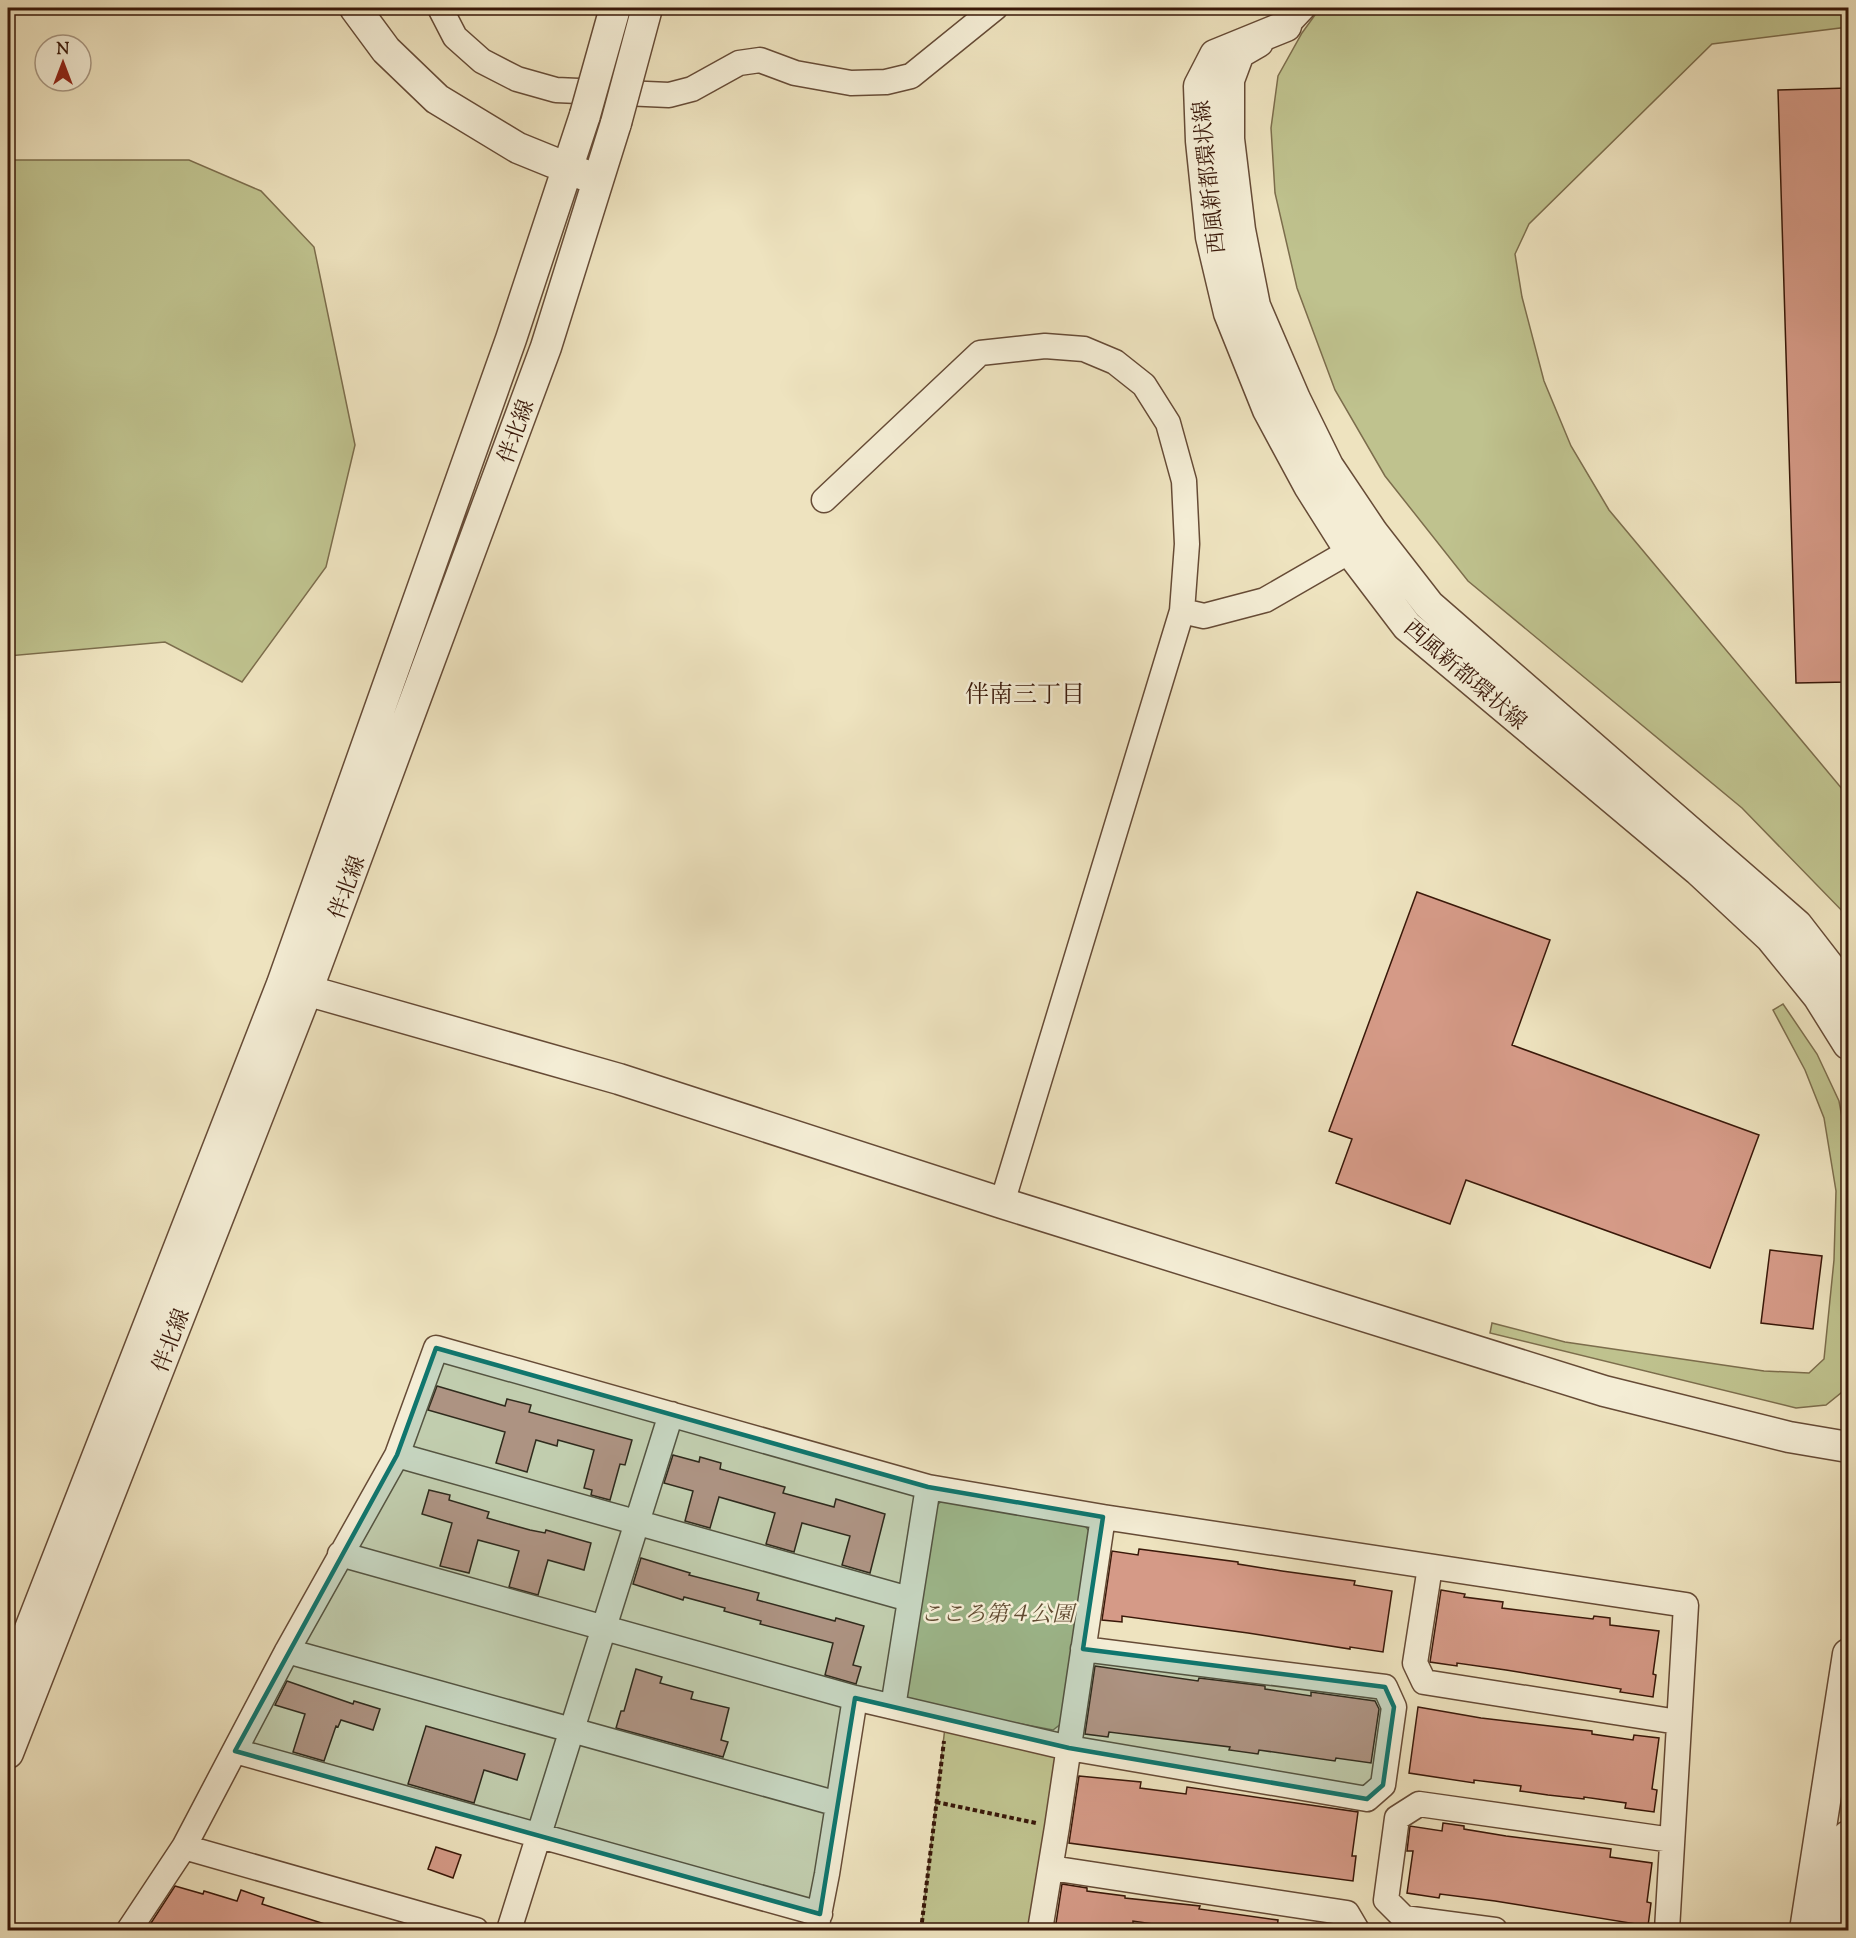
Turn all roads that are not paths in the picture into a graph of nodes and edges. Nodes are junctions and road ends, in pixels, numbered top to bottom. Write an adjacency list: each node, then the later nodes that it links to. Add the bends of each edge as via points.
1 (355, 8): 7 (street, via 386,50 437,99 518,148)
2 (440, 8): 5 (street, via 455,37 482,61 518,79 556,90 669,94 692,89 739,63 760,60 795,73 851,82 911,76)
3 (615, 8): 7 (street, 伴北線, bridge)
4 (647, 8): 8 (street, 伴北線, bridge)
5 (995, 8)
6 (1294, 17): 10 (street, 西風新都環状線, via 1215,55 1198,86 1211,237 1229,313 1268,410); 13 (street, 西風新都環状線, via 1239,53 1228,80 1229,139 1240,230 1255,306 1328,466 1372,533 1429,605 1797,925)
7 (568, 168): 8 (street); 12 (street, 伴北線)
8 (598, 180): 12 (street, 伴北線, via 546,347)
9 (824, 500): 11 (street, via 980,352 1046,346 1084,349 1115,362 1144,385 1168,423 1184,481 1187,544)
10 (1350, 551): 11 (street, via 1265,600 1204,616); 14 (street, 西風新都環状線, via 1407,626 1698,870 1771,938 1818,996)
11 (1182, 611): 15 (street)
12 (295, 987): 15 (street, via 619,1079); 29 (street, 伴北線); 36 (street, 伴北線)
13 (1848, 991)
14 (1848, 1044)
15 (1002, 1203): 17 (street, via 1604,1391 1790,1437)
16 (670, 1414): 18 (street, via 436,1348); 19 (street); 21 (street)
17 (1848, 1447)
18 (397, 1455): 21 (street); 22 (street)
19 (928, 1487): 20 (street); 24 (street)
20 (1103, 1517): 23 (street); 26 (street)
21 (637, 1524): 24 (street); 25 (street)
22 (340, 1554): 25 (street); 27 (street)
23 (1430, 1567): 32 (street, via 1415,1663 1424,1682); 32 (street, via 1686,1605)
24 (909, 1599): 31 (street)
25 (603, 1627): 30 (street); 33 (street)
26 (1083, 1649): 34 (street); 34 (street, via 1385,1687 1394,1707 1383,1785 1367,1799)
27 (287, 1651): 33 (street); 35 (street)
28 (1848, 1654): 51 (street)
29 (8, 1684)
30 (855, 1698): 31 (street); 37 (street)
31 (893, 1707): 34 (street)
32 (1678, 1722): 40 (street)
33 (571, 1731): 37 (street); 38 (street)
34 (1069, 1748): 42 (street)
35 (235, 1751): 38 (street); 41 (street)
36 (8, 1753)
37 (838, 1804): 43 (street)
38 (539, 1835): 43 (street); 46 (street)
39 (1848, 1836): 52 (street)
40 (1672, 1840): 49 (street, via 1419,1804 1397,1818 1386,1900 1404,1918); 50 (street)
41 (184, 1847): 44 (street); 45 (street)
42 (1051, 1868): 47 (street); 48 (street, via 1347,1913)
43 (818, 1922)
44 (129, 1930)
45 (476, 1930)
46 (509, 1930)
47 (1040, 1930)
48 (1357, 1930)
49 (1495, 1930)
50 (1667, 1930)
51 (1805, 1930)
52 (1833, 1930)

